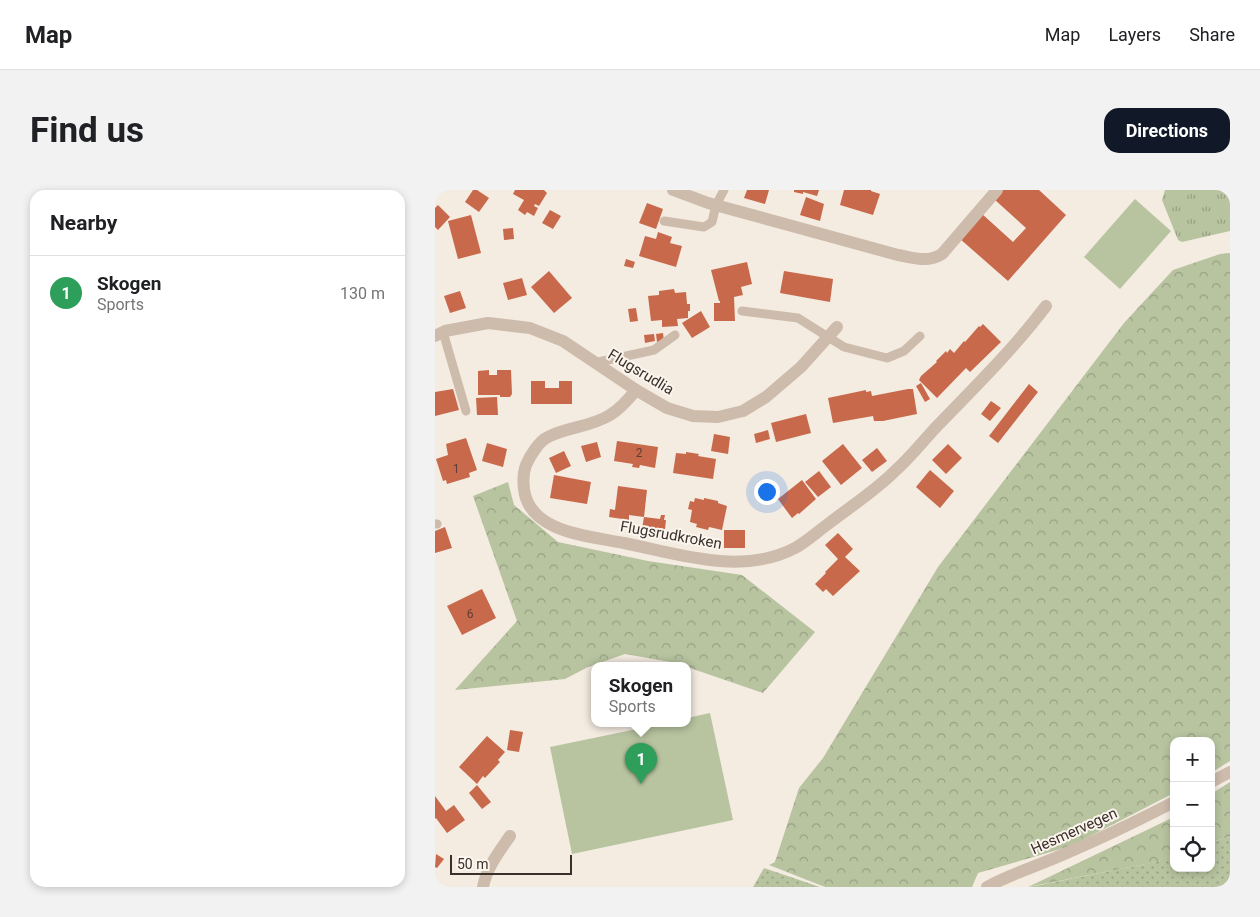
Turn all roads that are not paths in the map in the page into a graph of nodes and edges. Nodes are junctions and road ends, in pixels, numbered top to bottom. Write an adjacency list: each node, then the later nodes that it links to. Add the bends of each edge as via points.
1 (673, 190): 4 (street)
2 (724, 190): 4 (lane)
3 (997, 190): 4 (street, via 942,254 924,260)
4 (716, 206): 5 (lane, via 712,222 704,227)
5 (664, 221)
6 (1046, 306): 13 (street, Flugsrudkroken, via 989,374 895,472 795,548 761,560 705,560 593,538 555,527 531,511 523,479 526,466 538,446 546,437 609,416)
7 (742, 311): 8 (lane, via 798,318)
8 (833, 332): 11 (lane, via 844,347 887,358 904,351); 13 (street, Flugsrudlia, via 801,367 766,397 743,411 718,417 693,416 667,408)
9 (439, 334): 12 (street, Flugsrudlia, via 488,323 530,328 563,341); 14 (lane)
10 (675, 336): 12 (lane, via 654,350)
11 (919, 336)
12 (594, 363): 13 (street, Flugsrudlia)
13 (635, 390)
14 (465, 411)
15 (1230, 772): 16 (street)
16 (1215, 780)
17 (1170, 804): 20 (street, Hesmervegen, via 1105,837)
18 (511, 836): 19 (street, via 495,857)
19 (483, 887)
20 (987, 887)

